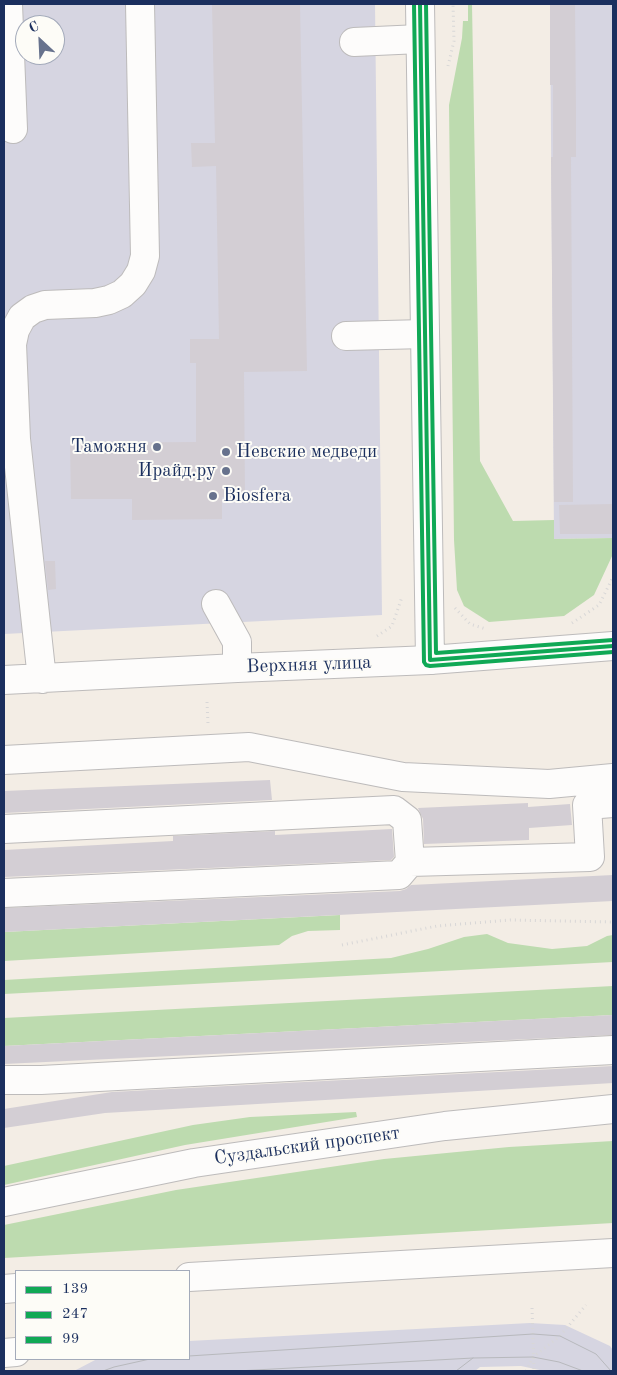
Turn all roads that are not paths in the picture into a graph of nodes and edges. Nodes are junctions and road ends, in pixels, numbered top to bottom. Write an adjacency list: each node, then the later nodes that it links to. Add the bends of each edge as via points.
1 (140, 4): 13 (main road, via 145,256 141,271 122,294 109,300 45,305 33,309 22,317 12,344 16,439)
2 (420, 4): 4 (main road)
3 (7, 16): 6 (main road)
4 (420, 39): 5 (main road); 7 (main road)
5 (354, 42)
6 (13, 129)
7 (424, 334): 8 (main road); 11 (main road)
8 (346, 336)
9 (216, 604): 12 (main road, via 237,642)
10 (613, 646): 11 (main road, Верхняя улица)
11 (430, 660): 12 (main road, Верхняя улица)
12 (237, 668): 13 (main road, Верхняя улица)
13 (42, 679): 14 (main road, Верхняя улица)
14 (4, 680)
15 (4, 760): 16 (main road, via 249,747 403,777 549,784)
16 (613, 778)
17 (613, 803): 19 (main road, via 587,805 590,857)
18 (4, 829): 19 (main road, via 394,810 407,820)
19 (410, 862): 20 (main road, via 399,875)
20 (4, 893)
21 (613, 1050): 23 (main road)
22 (4, 1080): 23 (main road)
23 (41, 1080): 24 (main road)
24 (4, 1090)
25 (613, 1109): 26 (main road, Суздальский проспект, via 445,1126 213,1160)
26 (4, 1202)
27 (613, 1253): 28 (main road)
28 (190, 1277)

